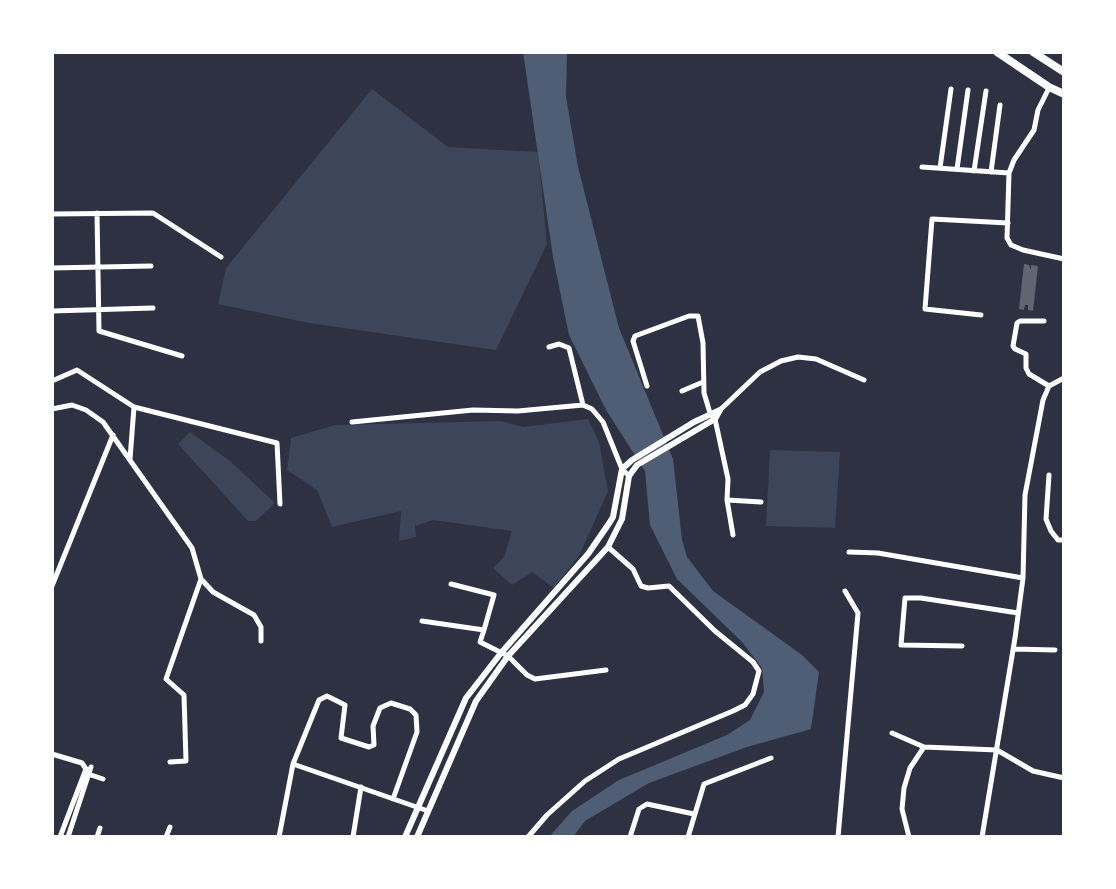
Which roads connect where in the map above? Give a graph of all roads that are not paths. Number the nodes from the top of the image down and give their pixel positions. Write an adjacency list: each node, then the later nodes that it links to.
1 (997, 52): 4 (main road)
2 (1033, 52): 3 (main road)
3 (1064, 72)
4 (1049, 87): 8 (main road); 15 (street)
5 (951, 89): 11 (street)
6 (968, 90): 12 (street)
7 (986, 91): 13 (street)
8 (1064, 94)
9 (1000, 105): 14 (street)
10 (922, 167): 11 (street)
11 (940, 168): 12 (street)
12 (957, 169): 13 (street)
13 (974, 171): 14 (street)
14 (991, 172): 15 (street)
15 (1009, 173): 18 (street)
16 (97, 213): 17 (street); 19 (street); 22 (street)
17 (52, 214)
18 (1008, 223): 20 (street); 27 (street)
19 (221, 257)
20 (1064, 259)
21 (151, 266): 22 (street)
22 (98, 267): 23 (street); 25 (street)
23 (52, 268)
24 (153, 308): 25 (street)
25 (98, 310): 26 (street); 30 (street)
26 (52, 311)
27 (981, 315)
28 (1044, 321): 36 (street)
29 (549, 347): 38 (street)
30 (182, 356)
31 (1064, 378): 36 (street)
32 (864, 380): 41 (street)
33 (52, 381): 39 (street)
34 (704, 382): 35 (street); 37 (street); 42 (street)
35 (647, 386)
36 (1049, 386): 57 (street)
37 (682, 391)
38 (583, 405): 43 (street); 47 (street)
39 (134, 407): 45 (street); 52 (street)
40 (52, 409): 44 (street)
41 (720, 410): 42 (street)
42 (712, 416): 46 (street); 46 (street); 50 (street)
43 (352, 422)
44 (113, 435): 45 (street); 60 (street)
45 (130, 460): 58 (street)
46 (634, 462): 47 (street); 49 (street)
47 (622, 469): 49 (street); 63 (street)
48 (1049, 475): 54 (street)
49 (629, 476): 55 (street)
50 (727, 500): 51 (street); 53 (street)
51 (761, 502)
52 (280, 504)
53 (733, 535)
54 (1064, 540)
55 (608, 547): 65 (street); 102 (street)
56 (849, 552): 57 (street)
57 (1023, 578): 62 (street)
58 (201, 579): 67 (street); 78 (street)
59 (451, 584): 66 (street)
60 (52, 586)
61 (845, 591): 105 (street)
62 (1018, 613): 68 (street); 69 (street)
63 (531, 617): 65 (street); 71 (street)
64 (422, 621): 66 (street)
65 (538, 623): 71 (street)
66 (484, 630): 71 (street)
67 (261, 641)
68 (962, 646)
69 (1013, 649): 70 (street); 75 (street)
70 (1055, 650)
71 (504, 655): 72 (street); 82 (street); 85 (street)
72 (606, 670)
73 (892, 733): 74 (street)
74 (924, 747): 75 (street); 106 (street)
75 (997, 750): 83 (street); 107 (street)
76 (52, 754): 94 (street)
77 (771, 758): 90 (street)
78 (170, 762)
79 (293, 764): 86 (street); 87 (street); 98 (street)
80 (91, 767): 81 (street)
81 (88, 774): 84 (street); 95 (street)
82 (431, 776): 85 (street); 88 (street)
83 (1064, 778)
84 (103, 779)
85 (442, 781): 89 (street)
86 (361, 787): 87 (street); 99 (street)
87 (393, 799): 88 (street)
88 (417, 807): 89 (street); 100 (street)
89 (428, 811): 101 (street)
90 (694, 814): 103 (street); 104 (street)
91 (170, 827): 97 (street)
92 (100, 828): 96 (street)
93 (52, 834): 94 (street)
94 (61, 837)
95 (68, 837)
96 (97, 837)
97 (166, 837)
98 (279, 837)
99 (353, 837)
100 (405, 837)
101 (417, 837)
102 (528, 837)
103 (630, 837)
104 (688, 837)
105 (838, 837)
106 (909, 837)
107 (982, 837)

